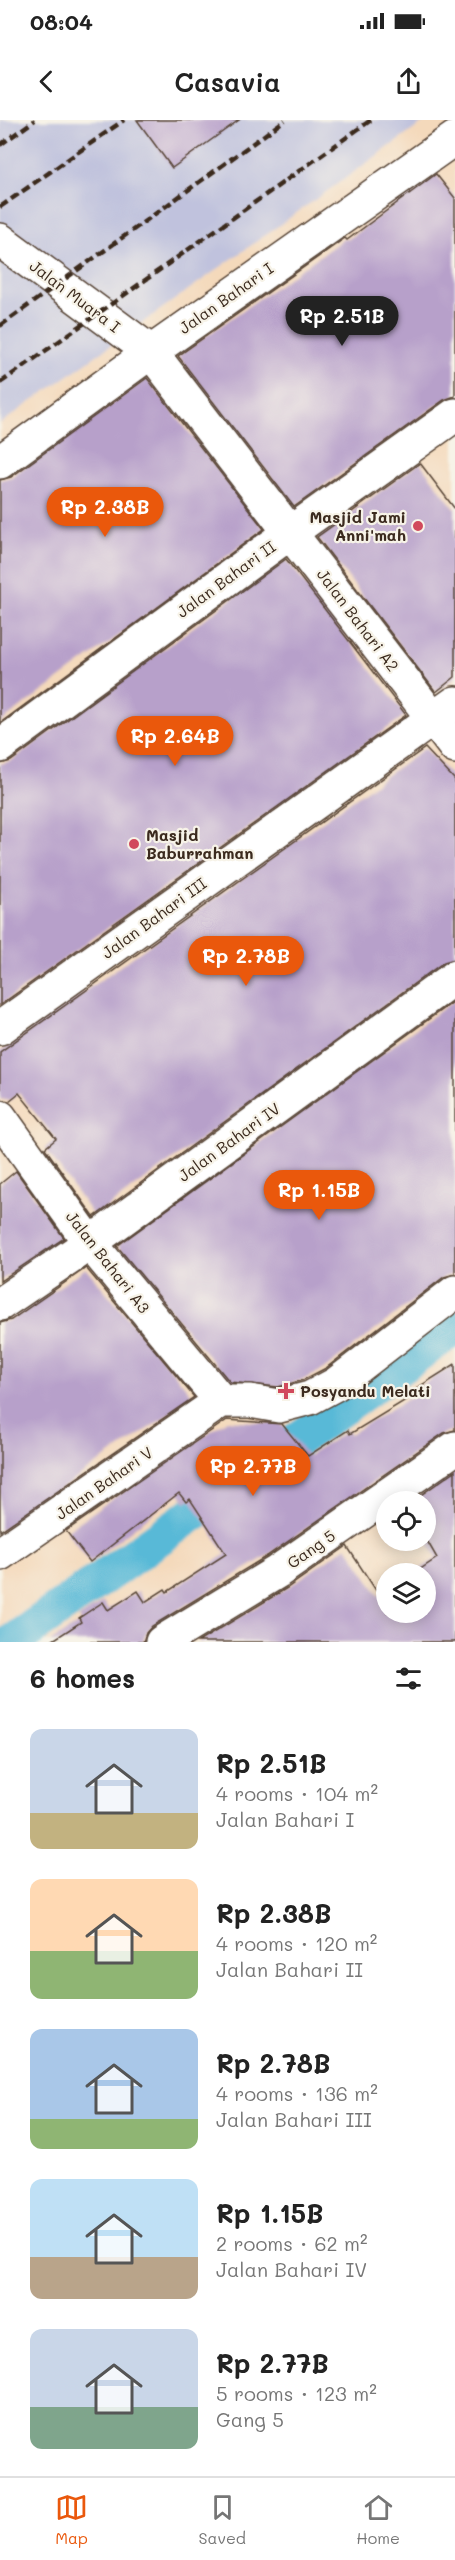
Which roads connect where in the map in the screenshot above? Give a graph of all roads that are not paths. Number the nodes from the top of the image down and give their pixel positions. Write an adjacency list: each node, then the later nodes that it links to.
1 (455, 138): 3 (street, Jalan Bahari I)
2 (0, 240): 3 (street, Jalan Muara I)
3 (151, 352): 5 (street, Jalan Bahari I); 6 (street, Jalan Bahari A2)
4 (455, 416): 6 (street, Jalan Bahari II)
5 (0, 462)
6 (291, 532): 7 (street, Jalan Bahari A2); 8 (street, Jalan Bahari II)
7 (444, 710): 9 (street, Jalan Bahari A2); 11 (street, Jalan Bahari III)
8 (0, 746)
9 (455, 747)
10 (455, 977): 13 (street, Jalan Bahari IV)
11 (0, 1028)
12 (0, 1118): 13 (street, Jalan Bahari A3)
13 (90, 1243): 15 (street, Jalan Bahari IV); 16 (street, Jalan Bahari A3)
14 (455, 1292): 16 (street)
15 (0, 1304)
16 (221, 1401): 18 (street, Jalan Bahari V)
17 (455, 1448): 19 (street, Gang 5)
18 (0, 1554)
19 (162, 1642)

